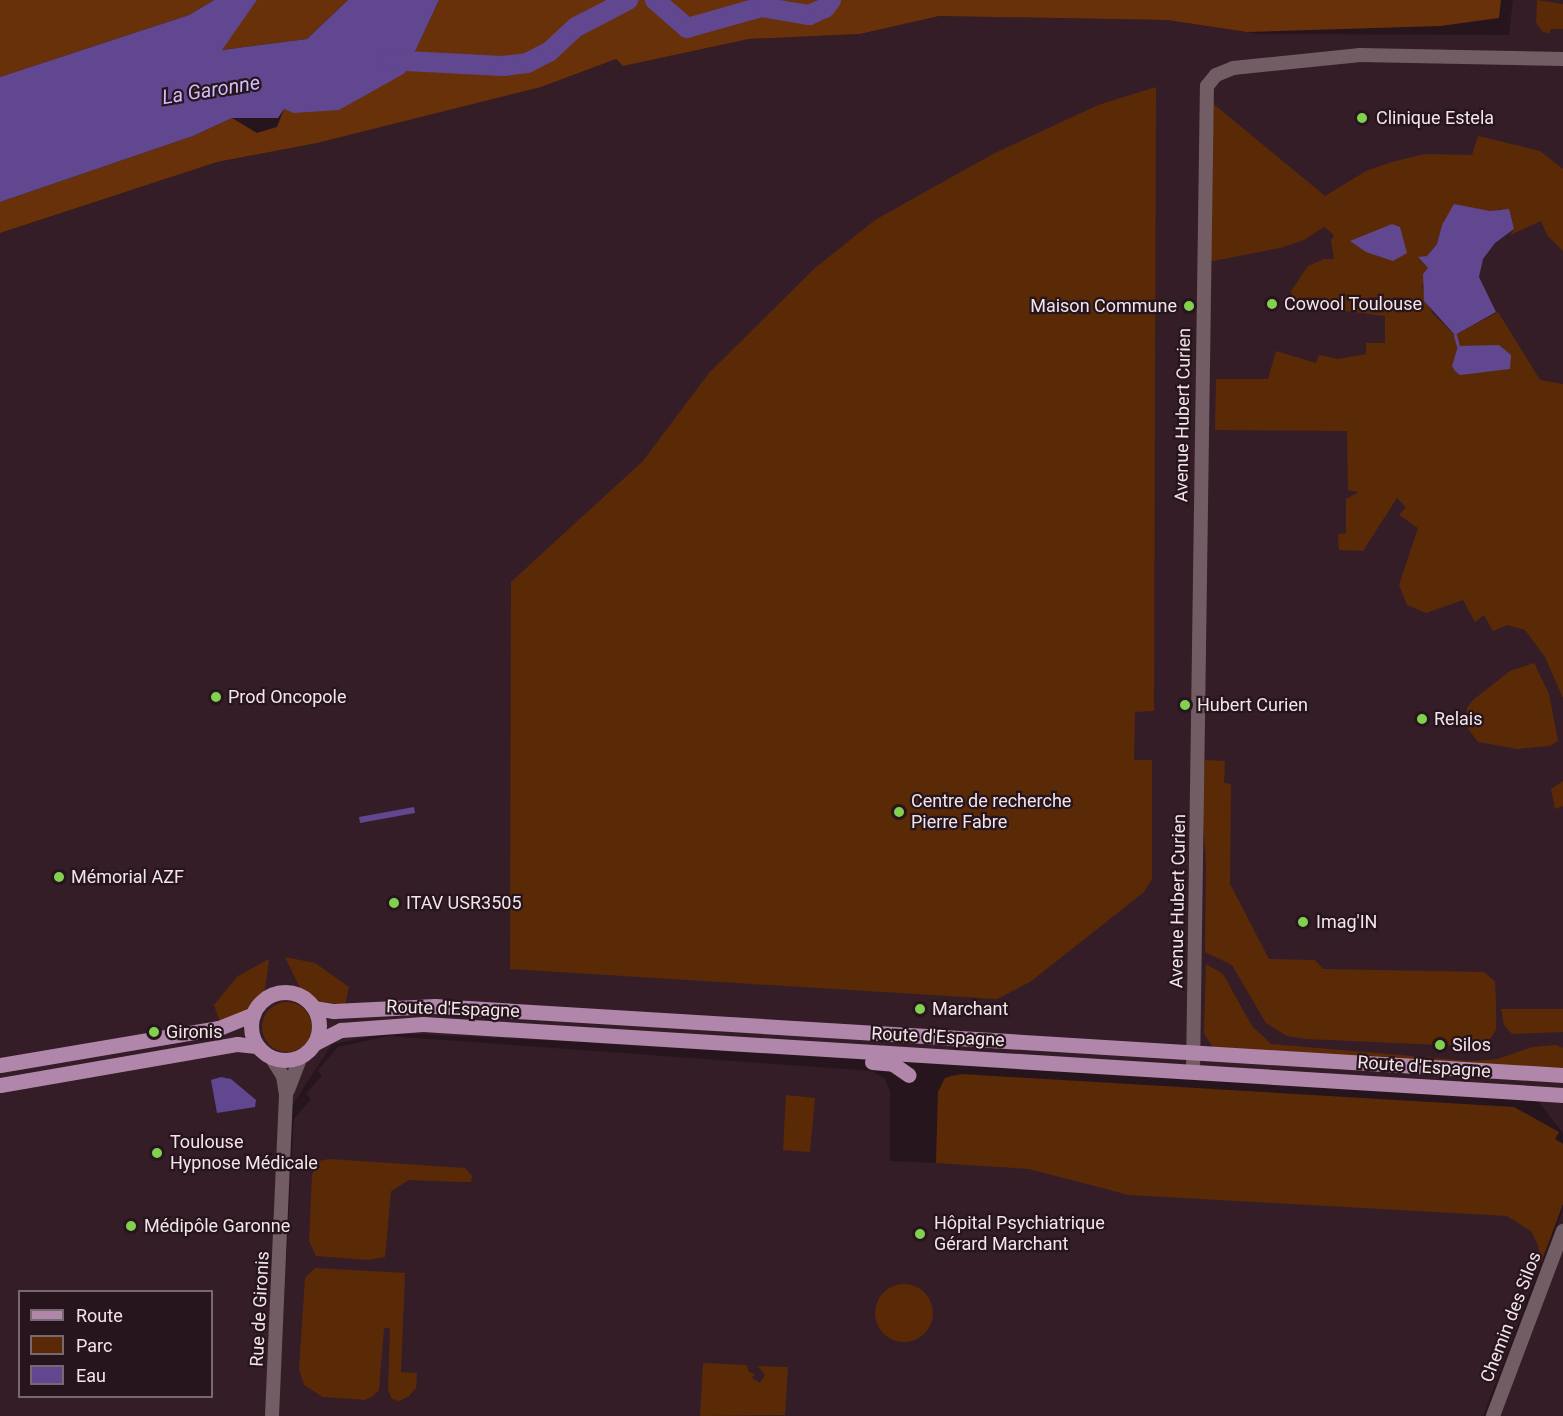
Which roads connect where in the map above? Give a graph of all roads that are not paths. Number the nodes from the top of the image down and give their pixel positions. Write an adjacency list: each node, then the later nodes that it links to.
1 (1563, 59): 7 (street, Avenue Hubert Curien)
2 (314, 1008): 3 (main road); 4 (main road); 7 (main road, Route d'Espagne)
3 (253, 1014): 5 (main road); 10 (main road)
4 (315, 1043): 6 (main road, Route d'Espagne); 8 (main road)
5 (258, 1046): 9 (main road); 14 (main road)
6 (798, 1049): 11 (main road, Route d'Espagne); 12 (main road)
7 (1194, 1053): 11 (street, Avenue Hubert Curien); 13 (main road, Route d'Espagne)
8 (301, 1056): 9 (main road); 15 (street, Rue de Gironis)
9 (271, 1058): 15 (street, Rue de Gironis)
10 (0, 1065)
11 (1193, 1071): 16 (main road, Route d'Espagne)
12 (909, 1075)
13 (1563, 1075)
14 (0, 1085)
15 (286, 1095): 18 (street, Rue de Gironis)
16 (1563, 1095)
17 (1563, 1231): 19 (street, Chemin des Silos)
18 (272, 1416)
19 (1493, 1416)

